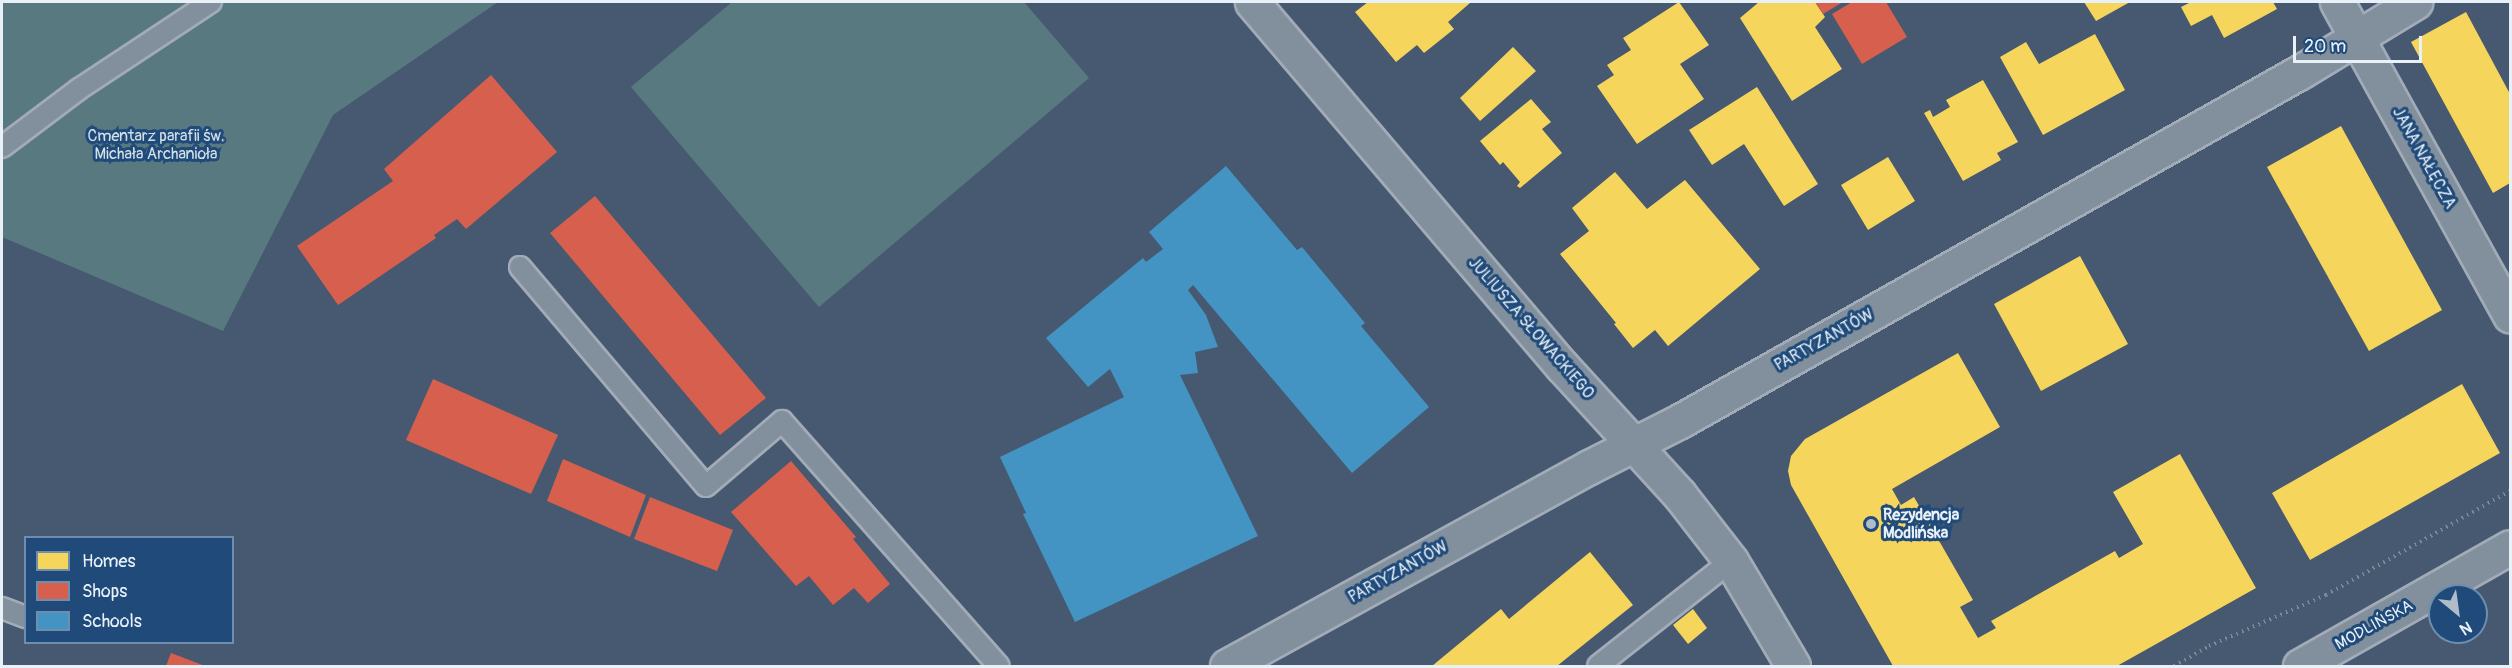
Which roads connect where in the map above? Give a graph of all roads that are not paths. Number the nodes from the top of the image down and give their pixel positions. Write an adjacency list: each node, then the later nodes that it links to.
1 (210, 2): 6 (lane)
2 (1252, 2): 9 (street, JULIUSZA SŁOWACKIEGO)
3 (2337, 2): 5 (street, JANA NAŁĘCZA)
4 (2415, 2): 5 (street, PARTYZANTÓW)
5 (2357, 37): 8 (street, JANA NAŁĘCZA); 9 (street, PARTYZANTÓW)
6 (2, 147)
7 (520, 267): 15 (lane)
8 (2511, 315)
9 (1634, 444): 11 (street, JULIUSZA SŁOWACKIEGO); 14 (street, PARTYZANTÓW)
10 (2511, 547): 18 (street, MODLIŃSKA)
11 (1731, 561): 16 (lane); 17 (street, JULIUSZA SŁOWACKIEGO)
12 (2, 608): 13 (lane)
13 (24, 616)
14 (1245, 662)
15 (999, 666)
16 (1598, 666)
17 (1793, 666)
18 (2300, 666)

